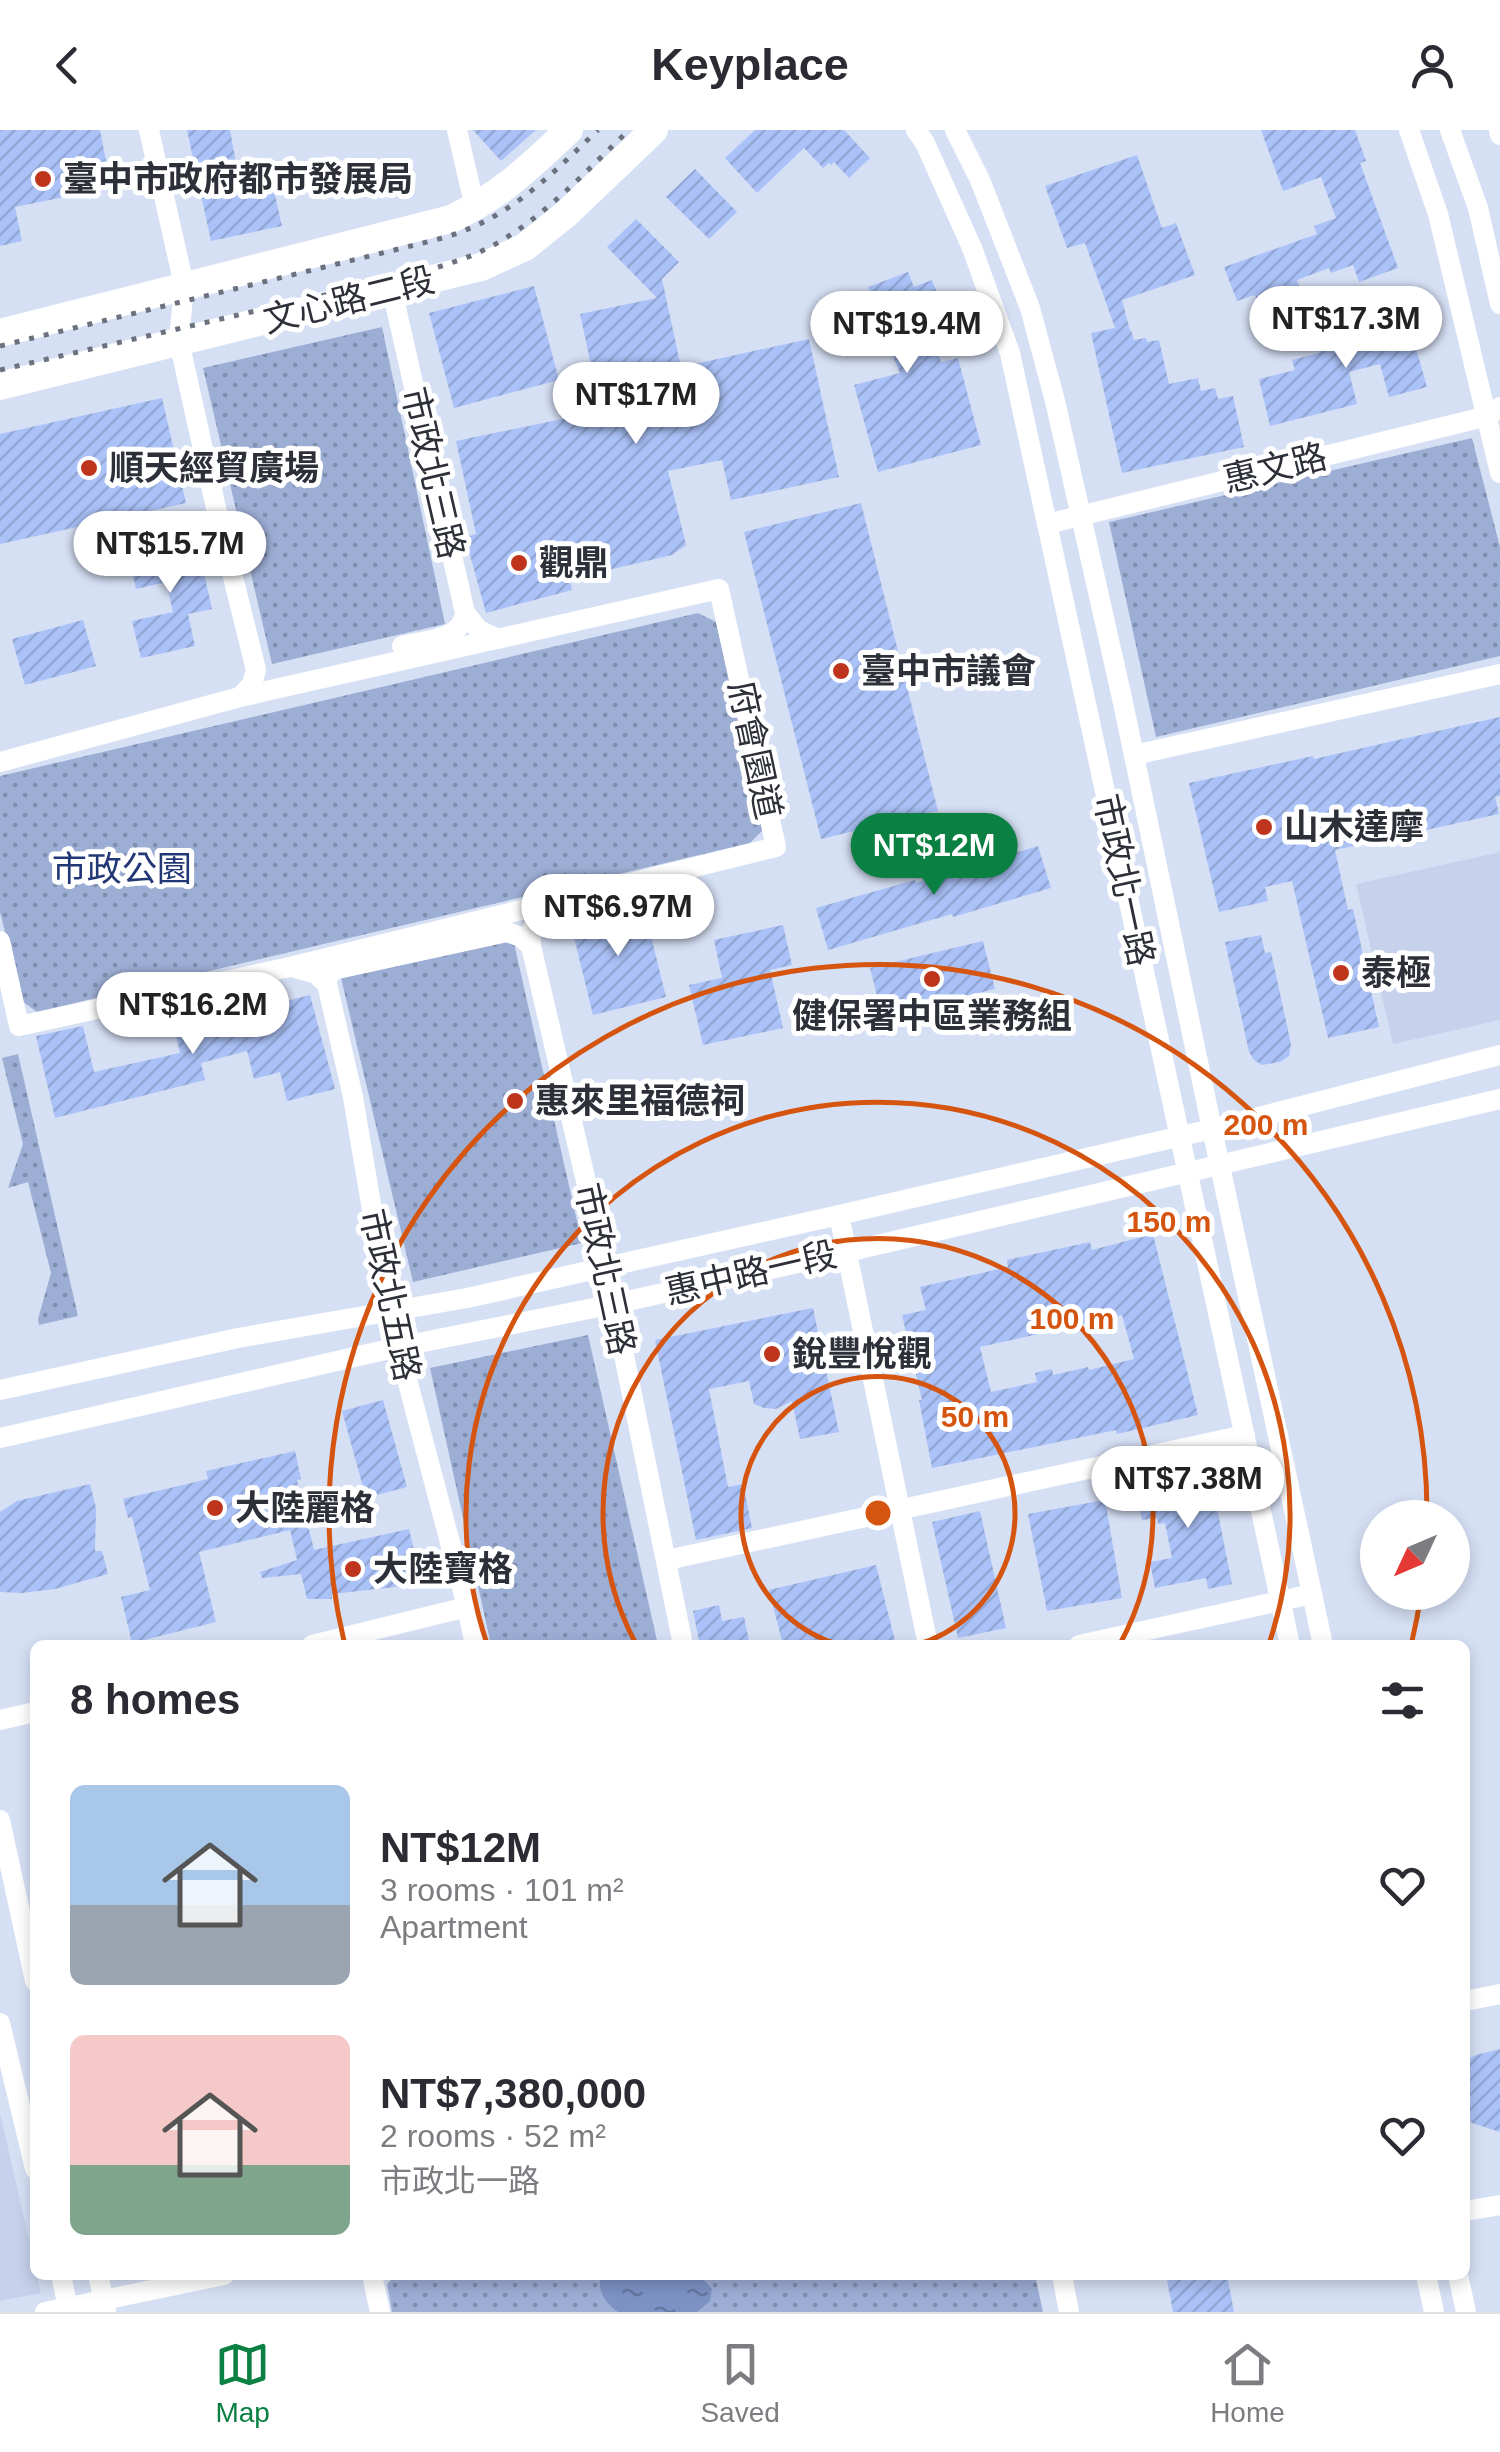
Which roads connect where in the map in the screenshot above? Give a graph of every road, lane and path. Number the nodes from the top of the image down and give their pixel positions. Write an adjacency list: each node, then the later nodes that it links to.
1 (149, 130): 10 (street)
2 (457, 130): 9 (street)
3 (569, 130): 9 (main road, 文心路二段)
4 (654, 130): 11 (main road, 文心路二段)
5 (916, 130): 19 (street, 市政北一路)
6 (955, 130): 18 (street, 市政北一路)
7 (1408, 130): 16 (street)
8 (1450, 130): 12 (street)
9 (475, 208): 10 (main road, 文心路二段)
10 (184, 285): 13 (main road, 文心路二段); 14 (street)
11 (392, 290): 14 (main road, 文心路二段); 20 (street, 市政北三路)
12 (1500, 304)
13 (0, 333)
14 (179, 341): 15 (main road, 文心路二段); 23 (street)
15 (0, 386)
16 (1494, 411): 17 (street); 18 (street, 惠文路)
17 (1500, 473)
18 (1080, 515): 19 (street, 惠文路); 26 (street, 市政北一路)
19 (1047, 524): 37 (street, 市政北一路)
20 (465, 612): 21 (street); 22 (street)
21 (498, 639): 22 (street, 府會園道); 28 (street, 府會園道)
22 (368, 661): 23 (street); 25 (street, 府會園道)
23 (256, 670): 25 (street)
24 (1500, 674): 26 (street)
25 (240, 697): 27 (street, 府會園道)
26 (1134, 755): 36 (street, 市政北一路)
27 (0, 762)
28 (554, 902): 29 (street, 府會園道); 31 (street)
29 (432, 940): 31 (street); 32 (street, 府會園道); 33 (street)
30 (0, 941): 32 (street, 府會園道)
31 (531, 946): 42 (street, 市政北三路)
32 (290, 967): 33 (street)
33 (327, 984): 44 (street, 市政北五路)
34 (1500, 1055): 36 (street, 惠中路一段)
35 (1500, 1098): 38 (street, 惠中路一段)
36 (1212, 1129): 37 (street, 惠中路一段); 38 (street, 市政北一路)
37 (1180, 1136): 39 (street, 市政北一路); 40 (street, 惠中路一段)
38 (1219, 1165): 39 (street, 惠中路一段); 51 (street, 市政北一路)
39 (1188, 1172): 41 (street, 惠中路一段); 47 (street, 市政北一路)
40 (838, 1215): 41 (street); 42 (street, 惠中路一段)
41 (847, 1252): 43 (street, 惠中路一段); 49 (street)
42 (606, 1267): 43 (street, 市政北三路); 44 (street, 惠中路一段)
43 (614, 1304): 45 (street, 惠中路一段); 50 (street, 市政北三路)
44 (389, 1311): 45 (street, 市政北五路); 46 (street, 惠中路一段)
45 (398, 1347): 48 (street, 惠中路一段); 53 (street, 市政北五路)
46 (0, 1390)
47 (1244, 1436): 49 (street); 52 (street, 市政北一路)
48 (0, 1438)
49 (900, 1510): 50 (street); 57 (street)
50 (668, 1560): 56 (street, 市政北三路)
51 (1312, 1594): 52 (street); 60 (street, 市政北一路)
52 (1280, 1600): 58 (street); 59 (street, 市政北一路)
53 (467, 1607): 54 (street); 55 (street, 市政北五路)
54 (332, 1640)
55 (474, 1640)
56 (682, 1640)
57 (927, 1640)
58 (1102, 1640)
59 (1289, 1640)
60 (1321, 1640)
61 (30, 1713): 62 (street)
62 (0, 1720)
63 (0, 1820): 64 (street)
64 (26, 1895): 65 (street)
65 (30, 1933)
66 (1500, 1994): 67 (street)
67 (1470, 2001)
68 (1, 2032): 69 (street)
69 (30, 2149)
70 (1500, 2205): 71 (street)
71 (1470, 2210)
72 (61, 2280): 80 (street)
73 (99, 2280): 79 (street)
74 (205, 2280): 79 (street)
75 (373, 2280): 82 (street)
76 (1063, 2280): 83 (street)
77 (1427, 2280): 84 (street)
78 (1459, 2280): 85 (street)
79 (105, 2306): 80 (street)
80 (69, 2310): 81 (street)
81 (45, 2312)
82 (380, 2312)
83 (1069, 2312)
84 (1434, 2312)
85 (1466, 2312)

